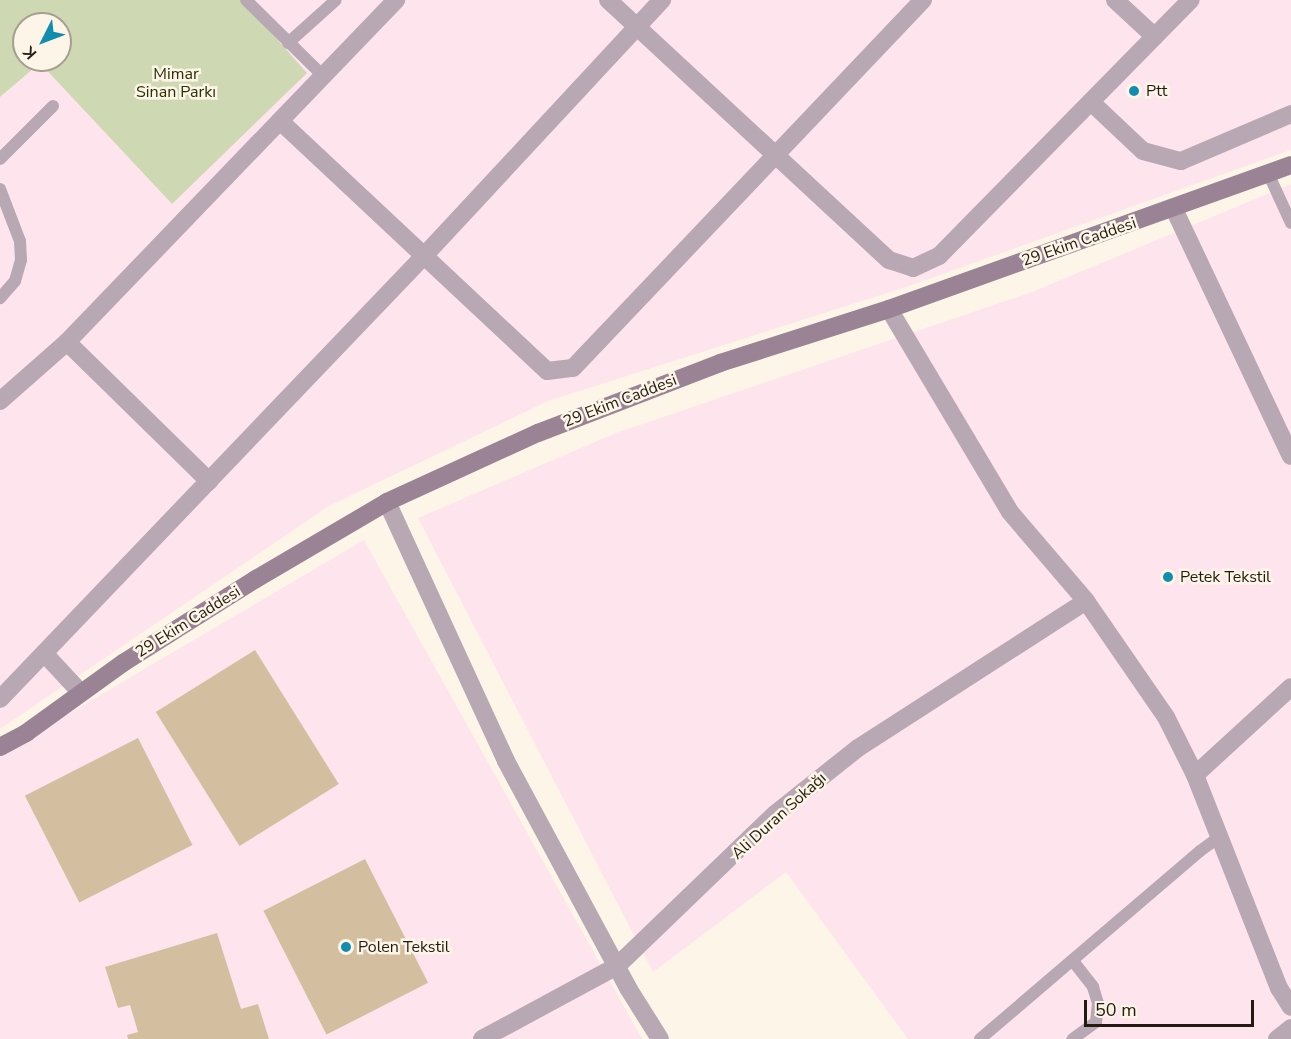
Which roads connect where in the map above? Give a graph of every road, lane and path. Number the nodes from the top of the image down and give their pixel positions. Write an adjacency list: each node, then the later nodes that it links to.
1 (246, 0): 11 (lane)
2 (336, 0): 11 (lane)
3 (396, 0): 12 (street)
4 (608, 0): 9 (street)
5 (662, 0): 9 (street)
6 (923, 0): 17 (street)
7 (1115, 0): 10 (street)
8 (1191, 0): 10 (street)
9 (637, 27): 17 (street); 24 (street)
10 (1155, 37): 13 (street)
11 (288, 43): 12 (lane)
12 (323, 76): 16 (street)
13 (1091, 102): 15 (street); 17 (street)
14 (53, 106): 18 (lane)
15 (1291, 114)
16 (280, 120): 24 (street); 27 (street)
17 (774, 154): 24 (street)
18 (0, 159)
19 (1291, 165): 20 (street, 29 Ekim Caddesi)
20 (1268, 173): 22 (street, 29 Ekim Caddesi); 23 (lane)
21 (0, 189): 25 (lane)
22 (1174, 209): 26 (street, 29 Ekim Caddesi); 29 (street)
23 (1291, 223)
24 (424, 256): 30 (street)
25 (0, 298)
26 (889, 309): 31 (street, 29 Ekim Caddesi); 32 (street)
27 (67, 342): 28 (street); 30 (street)
28 (0, 401)
29 (1291, 456)
30 (209, 481): 33 (street)
31 (387, 502): 35 (street, 29 Ekim Caddesi); 41 (street)
32 (1086, 601): 38 (street); 41 (street, Ali Duran Sokağı)
33 (44, 653): 35 (street); 36 (street)
34 (1291, 687): 38 (street)
35 (81, 693): 37 (street, 29 Ekim Caddesi)
36 (0, 699)
37 (0, 747)
38 (1195, 775): 39 (street)
39 (1219, 837): 40 (lane); 42 (street)
40 (1073, 961): 46 (lane); 47 (lane)
41 (617, 966): 44 (street, Ali Duran Sokağı); 45 (street)
42 (1291, 1007)
43 (1291, 1028): 48 (street)
44 (482, 1039)
45 (660, 1039)
46 (980, 1039)
47 (1073, 1039)
48 (1277, 1039)

